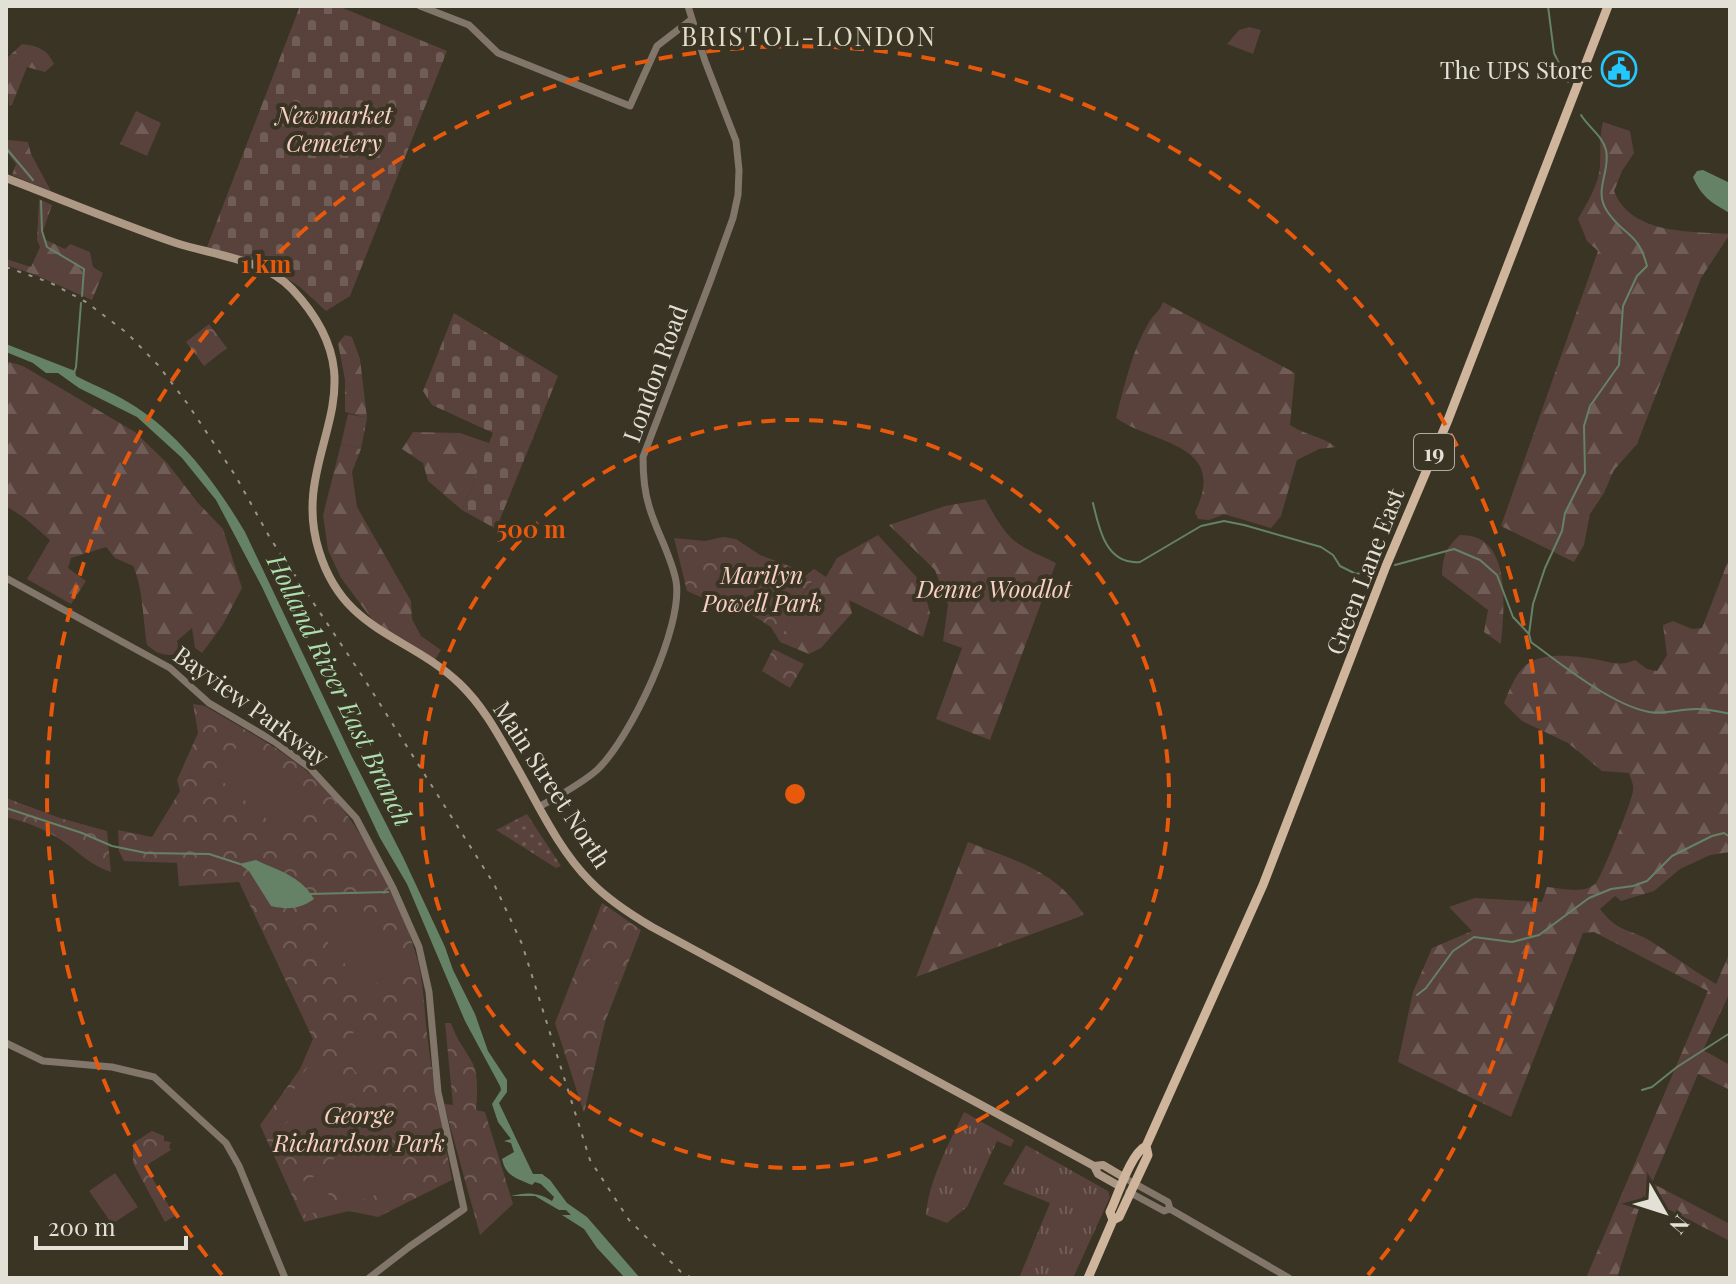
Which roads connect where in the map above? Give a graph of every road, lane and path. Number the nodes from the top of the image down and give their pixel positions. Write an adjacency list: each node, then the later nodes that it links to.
1 (420, 6): 4 (street)
2 (688, 6): 4 (street, London Road)
3 (1608, 6): 9 (main road, Green Lane East / 19)
4 (692, 19): 7 (street, London Road)
5 (6, 178): 7 (main road, Main Street North)
6 (6, 578): 11 (street, Bayview Parkway)
7 (539, 807): 9 (main road, Main Street North)
8 (6, 1043): 10 (street)
9 (1128, 1185): 12 (main road, Green Lane East / 19); 13 (street)
10 (285, 1278)
11 (369, 1278)
12 (1088, 1278)
13 (1289, 1278)

